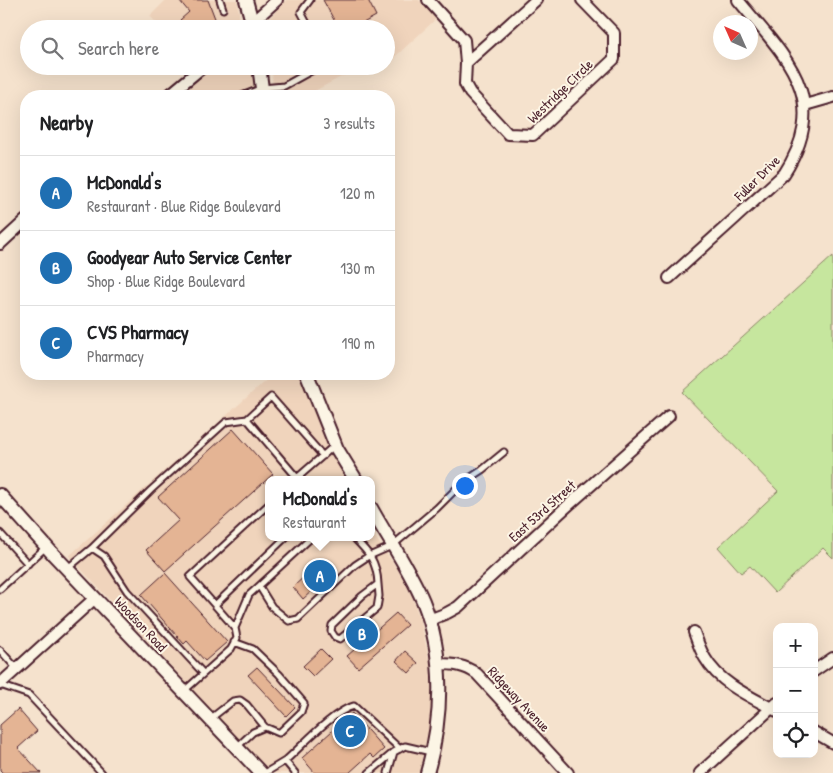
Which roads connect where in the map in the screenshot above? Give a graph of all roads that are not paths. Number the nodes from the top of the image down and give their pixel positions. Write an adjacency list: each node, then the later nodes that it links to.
1 (220, 0): 9 (lane)
2 (246, 0): 10 (street)
3 (277, 0): 11 (street)
4 (310, 0): 12 (lane)
5 (428, 0): 13 (street, Westridge Circle)
6 (536, 0): 13 (street)
7 (582, 0): 13 (street, Westridge Circle)
8 (738, 0): 21 (street, Fuller Drive)
9 (223, 9)
10 (250, 20)
11 (257, 20)
12 (305, 20)
13 (466, 63)
14 (193, 75): 17 (street)
15 (260, 75): 18 (street)
16 (304, 75): 19 (lane)
17 (175, 90)
18 (262, 90)
19 (269, 90)
20 (833, 97): 21 (street)
21 (805, 105): 24 (street, Fuller Drive)
22 (20, 226): 23 (street)
23 (0, 244)
24 (669, 278)
25 (309, 380): 28 (street)
26 (669, 416): 52 (street, East 53rd Street)
27 (247, 419): 30 (lane); 31 (lane); 43 (lane)
28 (336, 445): 30 (lane); 33 (street)
29 (504, 452): 41 (lane)
30 (323, 456): 32 (lane)
31 (294, 476)
32 (300, 476)
33 (354, 476)
34 (0, 495): 42 (street, Woodson Road)
35 (265, 508): 51 (lane)
36 (375, 515): 41 (street)
37 (0, 533): 45 (lane)
38 (282, 541): 51 (lane)
39 (308, 541): 48 (lane)
40 (358, 541): 44 (lane)
41 (392, 546): 44 (lane); 52 (street)
42 (46, 547): 45 (lane); 46 (street, Woodson Road)
43 (92, 548): 46 (lane); 61 (lane)
44 (371, 555): 47 (lane); 48 (lane)
45 (28, 564): 49 (lane)
46 (67, 569): 50 (street, Woodson Road)
47 (378, 584): 47 (lane)
48 (259, 586): 53 (lane)
49 (0, 589)
50 (95, 598): 60 (street); 63 (street, Woodson Road)
51 (215, 606): 53 (lane)
52 (429, 620): 58 (street)
53 (236, 628): 55 (lane)
54 (694, 632): 64 (street)
55 (234, 642): 61 (lane); 67 (lane)
56 (0, 650): 60 (lane)
57 (833, 658): 59 (street)
58 (439, 664): 73 (street); 82 (street, Ridgeway Avenue)
59 (818, 668)
60 (17, 669): 62 (street)
61 (203, 674): 63 (lane)
62 (0, 685): 75 (lane)
63 (184, 692): 66 (street, Woodson Road)
64 (773, 706)
65 (773, 709): 83 (street)
66 (210, 720): 67 (lane); 70 (street, Woodson Road)
67 (265, 727): 70 (lane)
68 (818, 734): 69 (street)
69 (833, 743)
70 (236, 747): 76 (street, Woodson Road)
71 (400, 749): 72 (lane); 73 (lane); 74 (lane)
72 (394, 752): 79 (lane); 80 (lane)
73 (433, 753): 81 (street)
74 (285, 761): 77 (lane); 78 (lane)
75 (102, 773)
76 (261, 773)
77 (265, 773)
78 (295, 773)
79 (369, 773)
80 (388, 773)
81 (427, 773)
82 (568, 773)
83 (700, 773)

